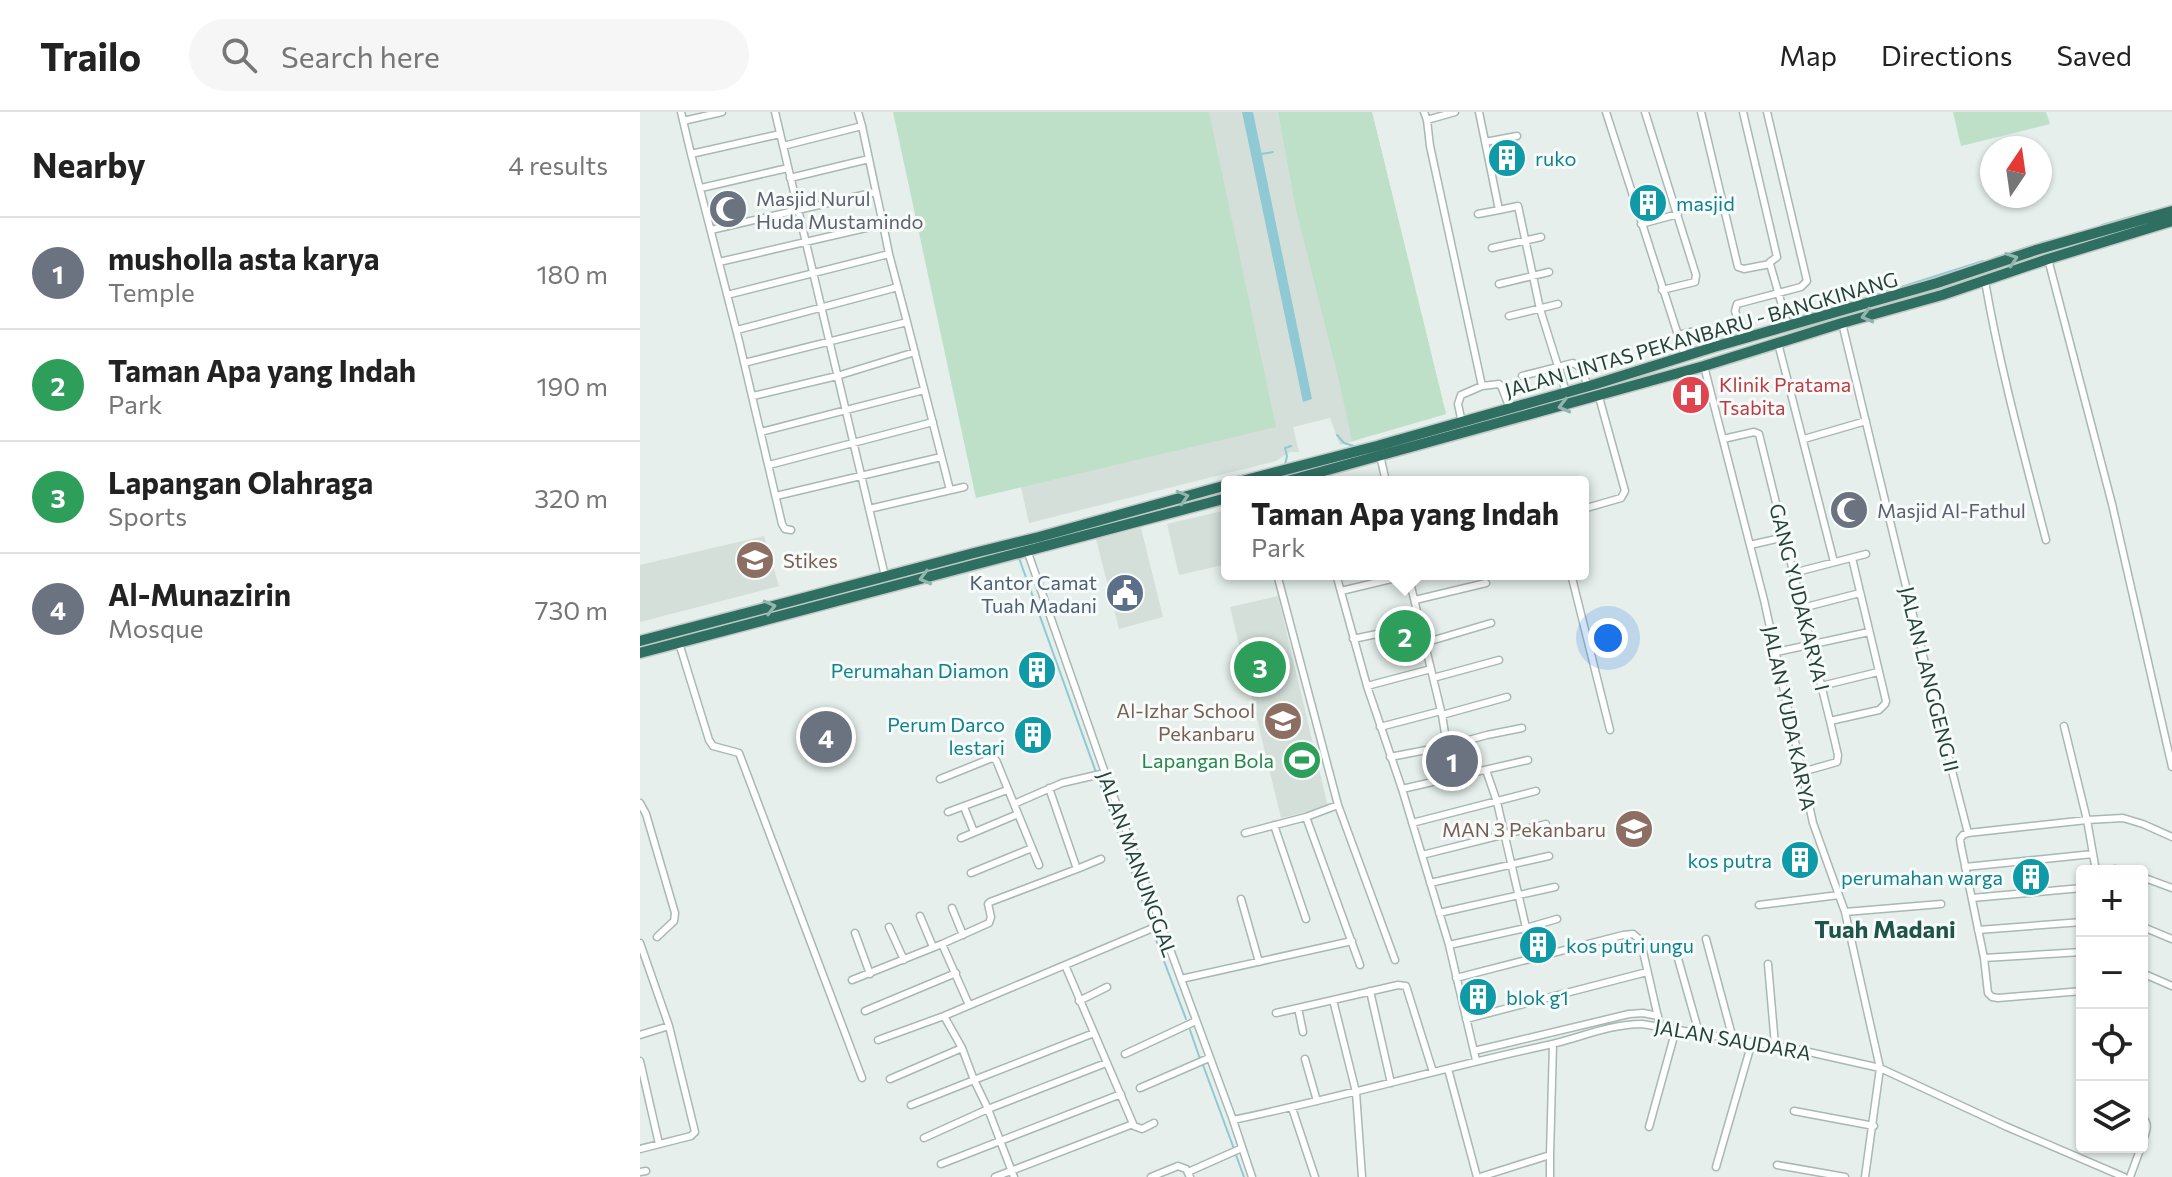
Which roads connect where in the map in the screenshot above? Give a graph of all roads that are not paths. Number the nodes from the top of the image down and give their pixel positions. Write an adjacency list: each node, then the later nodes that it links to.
1 (681, 112): 14 (street)
2 (722, 112): 14 (street)
3 (776, 112): 16 (street)
4 (858, 112): 15 (street)
5 (1424, 112): 13 (street)
6 (1455, 112): 13 (street)
7 (1479, 112): 18 (street)
8 (1606, 112): 35 (street)
9 (1645, 112): 32 (street)
10 (1701, 112): 44 (street)
11 (1743, 112): 44 (street)
12 (1767, 112): 53 (street)
13 (1427, 120): 76 (street)
14 (683, 121): 20 (street)
15 (862, 126): 19 (street); 21 (street)
16 (780, 134): 19 (street); 20 (street)
17 (1517, 136): 18 (street)
18 (1485, 142): 29 (street)
19 (783, 146): 22 (street)
20 (691, 154): 24 (street)
21 (869, 159): 23 (street); 25 (street)
22 (788, 168): 23 (street); 24 (street)
23 (790, 178): 28 (street)
24 (701, 188): 36 (street)
25 (876, 192): 28 (street); 34 (street)
26 (1529, 203): 27 (street)
27 (1518, 206): 29 (street); 38 (street)
28 (798, 209): 36 (street); 39 (street)
29 (1499, 210): 31 (street)
30 (2172, 211): 49 (highway, JALAN LINTAS PEKANBARU - BANGKINANG, one-way to 30)
31 (1478, 214)
32 (1678, 214): 35 (street); 52 (street)
33 (2172, 221): 42 (highway, JALAN LINTAS PEKANBARU - BANGKINANG)
34 (883, 224): 39 (street); 41 (street)
35 (1641, 224): 52 (street)
36 (711, 230): 43 (street)
37 (1541, 237): 38 (street)
38 (1525, 241): 40 (street); 47 (street)
39 (805, 242): 43 (street); 46 (street)
40 (1492, 248)
41 (889, 254): 46 (street); 51 (street)
42 (2048, 259): 48 (highway, JALAN LINTAS PEKANBARU - BANGKINANG); 154 (street)
43 (719, 262): 54 (street)
44 (1770, 264): 53 (street)
45 (1549, 272): 47 (street)
46 (813, 273): 54 (street); 57 (street)
47 (1532, 276): 50 (street); 58 (street)
48 (1985, 281): 55 (highway, JALAN LINTAS PEKANBARU - BANGKINANG); 109 (street)
49 (1937, 283): 55 (highway); 62 (highway, JALAN LINTAS PEKANBARU - BANGKINANG)
50 (1499, 284)
51 (898, 287): 57 (street); 60 (street)
52 (1662, 290): 64 (street)
53 (1777, 293): 62 (street); 65 (street)
54 (727, 295): 63 (street)
55 (1942, 295): 61 (highway, JALAN LINTAS PEKANBARU - BANGKINANG, one-way to 61)
56 (1558, 304): 58 (street)
57 (821, 308): 63 (street); 66 (street)
58 (1540, 309): 59 (street); 72 (street)
59 (1509, 316)
60 (907, 322): 66 (street); 69 (street)
61 (1842, 323): 67 (highway, JALAN LINTAS PEKANBARU - BANGKINANG); 84 (street, JALAN LANGGENG II)
62 (1788, 326): 65 (highway, JALAN LINTAS PEKANBARU - BANGKINANG)
63 (737, 330): 71 (street)
64 (1678, 335): 68 (street); 70 (street)
65 (1745, 339): 68 (highway, JALAN LINTAS PEKANBARU - BANGKINANG)
66 (829, 342): 71 (street); 74 (street)
67 (1778, 343): 73 (highway, JALAN LINTAS PEKANBARU - BANGKINANG); 89 (street)
68 (1714, 347): 70 (highway, JALAN LINTAS PEKANBARU - BANGKINANG)
69 (915, 352): 74 (street); 78 (street)
70 (1685, 356): 77 (highway, JALAN LINTAS PEKANBARU - BANGKINANG)
71 (744, 363): 80 (street)
72 (1557, 366): 75 (street); 77 (street); 79 (street)
73 (1704, 366): 81 (highway, JALAN LINTAS PEKANBARU - BANGKINANG); 88 (street, JALAN YUDA KARYA)
74 (837, 376): 80 (street); 83 (street)
75 (1522, 376)
76 (1482, 386): 82 (street); 86 (street)
77 (1588, 386): 79 (highway, JALAN LINTAS PEKANBARU - BANGKINANG)
78 (924, 390): 83 (street); 85 (street)
79 (1566, 392): 82 (highway, JALAN LINTAS PEKANBARU - BANGKINANG)
80 (753, 396): 87 (street)
81 (1599, 397): 91 (highway, JALAN LINTAS PEKANBARU - BANGKINANG, one-way to 91); 103 (street)
82 (1510, 409): 86 (highway, JALAN LINTAS PEKANBARU - BANGKINANG)
83 (845, 410): 87 (street); 90 (street)
84 (1866, 421): 89 (street); 179 (street, JALAN LANGGENG II)
85 (933, 422): 90 (street); 92 (street)
86 (1462, 423): 95 (highway, JALAN LINTAS PEKANBARU - BANGKINANG)
87 (761, 432): 93 (street)
88 (1723, 439): 108 (street, GANG YUDAKARYA I); 110 (street, JALAN YUDA KARYA)
89 (1804, 439): 114 (street)
90 (853, 443): 93 (street); 94 (street)
91 (1380, 455): 96 (highway, JALAN LINTAS PEKANBARU - BANGKINANG); 97 (street)
92 (941, 457): 94 (street); 100 (street)
93 (769, 465): 101 (street)
94 (861, 475): 101 (street); 104 (street)
95 (1261, 476)
96 (1317, 476)
97 (1385, 476)
98 (964, 487): 100 (street)
99 (1221, 487): 105 (highway, one-way to 99)
100 (950, 490): 104 (street)
101 (776, 496): 107 (street)
102 (1221, 499): 105 (highway)
103 (1589, 507)
104 (869, 509): 116 (street)
105 (1141, 515): 106 (highway)
106 (1122, 520): 111 (highway); 116 (highway)
107 (791, 530)
108 (1785, 537): 110 (street); 115 (street, GANG YUDAKARYA I)
109 (2046, 540)
110 (1750, 545): 135 (street, JALAN YUDA KARYA)
111 (1027, 550): 132 (highway, one-way to 132); 157 (street, JALAN MANUNGGAL)
112 (1866, 554): 113 (street)
113 (1852, 558): 114 (street); 124 (street)
114 (1834, 562): 115 (street)
115 (1793, 573): 126 (street, GANG YUDAKARYA I)
116 (885, 576): 131 (highway, one-way to 116)
117 (1279, 580): 167 (street)
118 (1338, 580): 123 (street)
119 (1384, 580): 123 (street)
120 (1410, 580): 125 (street)
121 (1572, 580): 149 (street)
122 (1486, 583): 125 (street)
123 (1341, 591): 130 (street)
124 (1860, 593): 126 (street); 129 (street)
125 (1415, 600): 128 (street)
126 (1802, 608): 134 (street, GANG YUDAKARYA I)
127 (1491, 623): 133 (street)
128 (1420, 625): 130 (street); 133 (street)
129 (1869, 632): 134 (street); 139 (street)
130 (1353, 639): 141 (street)
131 (640, 641)
132 (679, 643): 136 (highway); 282 (street)
133 (1424, 643): 138 (street)
134 (1812, 645): 135 (street); 142 (street, GANG YUDAKARYA I)
135 (1776, 652): 156 (street, JALAN YUDA KARYA)
136 (640, 653)
137 (1499, 660): 140 (street)
138 (1431, 669): 140 (street); 141 (street)
139 (1878, 672): 142 (street); 145 (street)
140 (1433, 678): 144 (street)
141 (1367, 686): 147 (street)
142 (1821, 686): 145 (street, GANG YUDAKARYA I)
143 (1507, 697): 144 (street)
144 (1441, 713): 147 (street); 151 (street)
145 (1830, 721): 156 (street, GANG YUDAKARYA I)
146 (2064, 726): 172 (street)
147 (1380, 727): 152 (street)
148 (1522, 728): 150 (street)
149 (1610, 730)
150 (1465, 741): 151 (street); 158 (street)
151 (1447, 746): 152 (street)
152 (1390, 757): 161 (street)
153 (1528, 760): 155 (street)
154 (2172, 767)
155 (1486, 770): 158 (street); 164 (street)
156 (1802, 772): 198 (street, JALAN YUDA KARYA)
157 (1105, 773): 160 (street); 211 (street, JALAN MANUNGGAL)
158 (1470, 774): 161 (street)
159 (940, 779): 162 (street)
160 (1049, 788): 166 (street); 191 (street)
161 (1402, 789): 173 (street)
162 (1007, 790): 166 (street); 168 (street)
163 (1536, 791): 164 (street)
164 (1497, 802): 173 (street); 178 (street)
165 (640, 803): 218 (street)
166 (1014, 804): 170 (street)
167 (1338, 805): 171 (street); 231 (street)
168 (964, 807): 169 (street); 176 (street)
169 (948, 812)
170 (1018, 814): 176 (street); 182 (street)
171 (1306, 817): 175 (street); 221 (street)
172 (2087, 820): 179 (street); 180 (street); 183 (street)
173 (1412, 823): 184 (street)
174 (1546, 824): 178 (street)
175 (1274, 825): 177 (street); 208 (street)
176 (974, 832): 181 (street)
177 (1245, 833)
178 (1505, 833): 184 (street); 187 (street)
179 (1968, 833): 190 (street, JALAN LANGGENG II)
180 (2172, 837)
181 (961, 838)
182 (1032, 848): 188 (street); 192 (street)
183 (2093, 854): 189 (street); 190 (street)
184 (1422, 855): 194 (street)
185 (1549, 856): 187 (street)
186 (1101, 859): 191 (street)
187 (1513, 864): 194 (street); 199 (street)
188 (1039, 865)
189 (2095, 865)
190 (1965, 867): 200 (street)
191 (1077, 869): 217 (street)
192 (971, 873)
193 (2148, 879): 196 (street)
194 (1430, 883): 206 (street)
195 (1555, 887): 199 (street)
196 (2172, 888)
197 (2076, 889): 200 (street)
198 (1839, 895): 203 (street); 205 (street, JALAN YUDA KARYA)
199 (1518, 896): 206 (street); 213 (street)
200 (1972, 898): 215 (street)
201 (1241, 899): 232 (street)
202 (1941, 904): 205 (street)
203 (1759, 905)
204 (952, 908): 217 (street)
205 (1845, 912): 279 (street, JALAN YUDA KARYA)
206 (1439, 913): 224 (street)
207 (920, 916): 225 (street)
208 (1306, 919)
209 (1557, 919): 213 (street)
210 (2076, 922): 215 (street)
211 (1160, 925): 234 (street); 241 (street, JALAN MANUNGGAL)
212 (889, 927): 230 (street)
213 (1526, 928): 224 (street); 228 (street)
214 (2148, 929): 220 (street)
215 (1978, 930): 229 (street)
216 (855, 933): 238 (street)
217 (963, 935): 223 (street)
218 (657, 937)
219 (1706, 939): 266 (street)
220 (2172, 939)
221 (1352, 941): 232 (street); 235 (street)
222 (640, 942): 257 (street)
223 (942, 944): 225 (street); 237 (street)
224 (1449, 945): 240 (street)
225 (933, 947): 230 (street)
226 (1675, 948): 263 (street)
227 (2076, 952): 229 (street)
228 (1533, 958): 236 (street); 240 (street)
229 (1984, 958): 246 (street)
230 (904, 960): 238 (street)
231 (1395, 960)
232 (1259, 962): 241 (street)
233 (1768, 964): 270 (street)
234 (1065, 965): 248 (street); 249 (street)
235 (1360, 965)
236 (1647, 972): 254 (street); 255 (street)
237 (956, 973): 249 (street); 251 (street)
238 (870, 974): 242 (street)
239 (2148, 976): 243 (street)
240 (1456, 978): 255 (street)
241 (1181, 979): 256 (street, JALAN MANUNGGAL)
242 (852, 980)
243 (2172, 986)
244 (1107, 987): 248 (street)
245 (1370, 991): 247 (street); 281 (street); 285 (street)
246 (2076, 991)
247 (1333, 1000): 250 (street); 287 (street)
248 (1079, 1001): 262 (street)
249 (969, 1005): 253 (street)
250 (1298, 1008): 252 (street); 261 (street)
251 (865, 1011)
252 (1276, 1013)
253 (944, 1016): 267 (street); 271 (street)
254 (1658, 1016): 258 (street); 259 (street)
255 (1466, 1019): 272 (street)
256 (1196, 1021): 273 (street); 274 (street, JALAN MANUNGGAL)
257 (669, 1026): 264 (street); 301 (street)
258 (1579, 1026): 265 (street); 272 (street)
259 (1660, 1026): 260 (street, JALAN SAUDARA); 265 (street, JALAN SAUDARA)
260 (1676, 1029): 263 (street, JALAN SAUDARA); 298 (street)
261 (1303, 1032)
262 (1094, 1033): 278 (street); 284 (street)
263 (1699, 1033): 266 (street, JALAN SAUDARA)
264 (640, 1035)
265 (1583, 1037): 269 (street, JALAN SAUDARA)
266 (1733, 1039): 268 (street, JALAN SAUDARA)
267 (878, 1040)
268 (1752, 1042): 270 (street, JALAN SAUDARA); 308 (street)
269 (1553, 1044): 276 (street, JALAN SAUDARA); 305 (street)
270 (1775, 1045): 279 (street, JALAN SAUDARA)
271 (962, 1048): 283 (street); 284 (street)
272 (1474, 1051): 276 (street)
273 (1125, 1054)
274 (1209, 1058): 286 (street); 294 (street, JALAN MANUNGGAL)
275 (1305, 1059): 289 (street)
276 (1476, 1060): 280 (street, JALAN SAUDARA)
277 (640, 1061): 301 (street)
278 (1106, 1063): 288 (street); 292 (street)
279 (1880, 1068): 297 (street, JALAN YUDA KARYA); 320 (street, JALAN SAUDARA)
280 (1448, 1069): 281 (street, JALAN SAUDARA); 316 (street)
281 (1433, 1072): 285 (street, JALAN SAUDARA)
282 (862, 1078)
283 (890, 1079)
284 (974, 1080): 290 (street); 292 (street)
285 (1391, 1083): 287 (street, JALAN SAUDARA)
286 (1140, 1088)
287 (1356, 1092): 289 (street, JALAN SAUDARA); 315 (street)
288 (1121, 1094): 296 (street); 300 (street)
289 (1317, 1101): 291 (street, JALAN SAUDARA)
290 (911, 1105)
291 (1292, 1108): 294 (street, JALAN SAUDARA); 314 (street)
292 (988, 1109): 299 (street); 300 (street)
293 (1794, 1111): 297 (street)
294 (1233, 1120): 302 (street, JALAN MANUNGGAL)
295 (1154, 1123): 296 (street)
296 (1133, 1124): 309 (street)
297 (1874, 1126): 319 (street, JALAN YUDA KARYA)
298 (1649, 1127)
299 (924, 1138)
300 (1001, 1141): 306 (street); 309 (street)
301 (659, 1144): 303 (street)
302 (1242, 1148): 310 (street); 313 (street, JALAN MANUNGGAL)
303 (640, 1149)
304 (2138, 1153): 320 (street)
305 (1550, 1155): 316 (street); 317 (street)
306 (941, 1164)
307 (1777, 1165): 318 (street)
308 (1716, 1167)
309 (1013, 1174): 311 (street)
310 (1189, 1175): 312 (street)
311 (995, 1177)
312 (1151, 1177)
313 (1252, 1177)
314 (1315, 1177)
315 (1362, 1177)
316 (1482, 1177)
317 (1550, 1177)
318 (1845, 1177)
319 (1865, 1177)
320 (2127, 1177)

